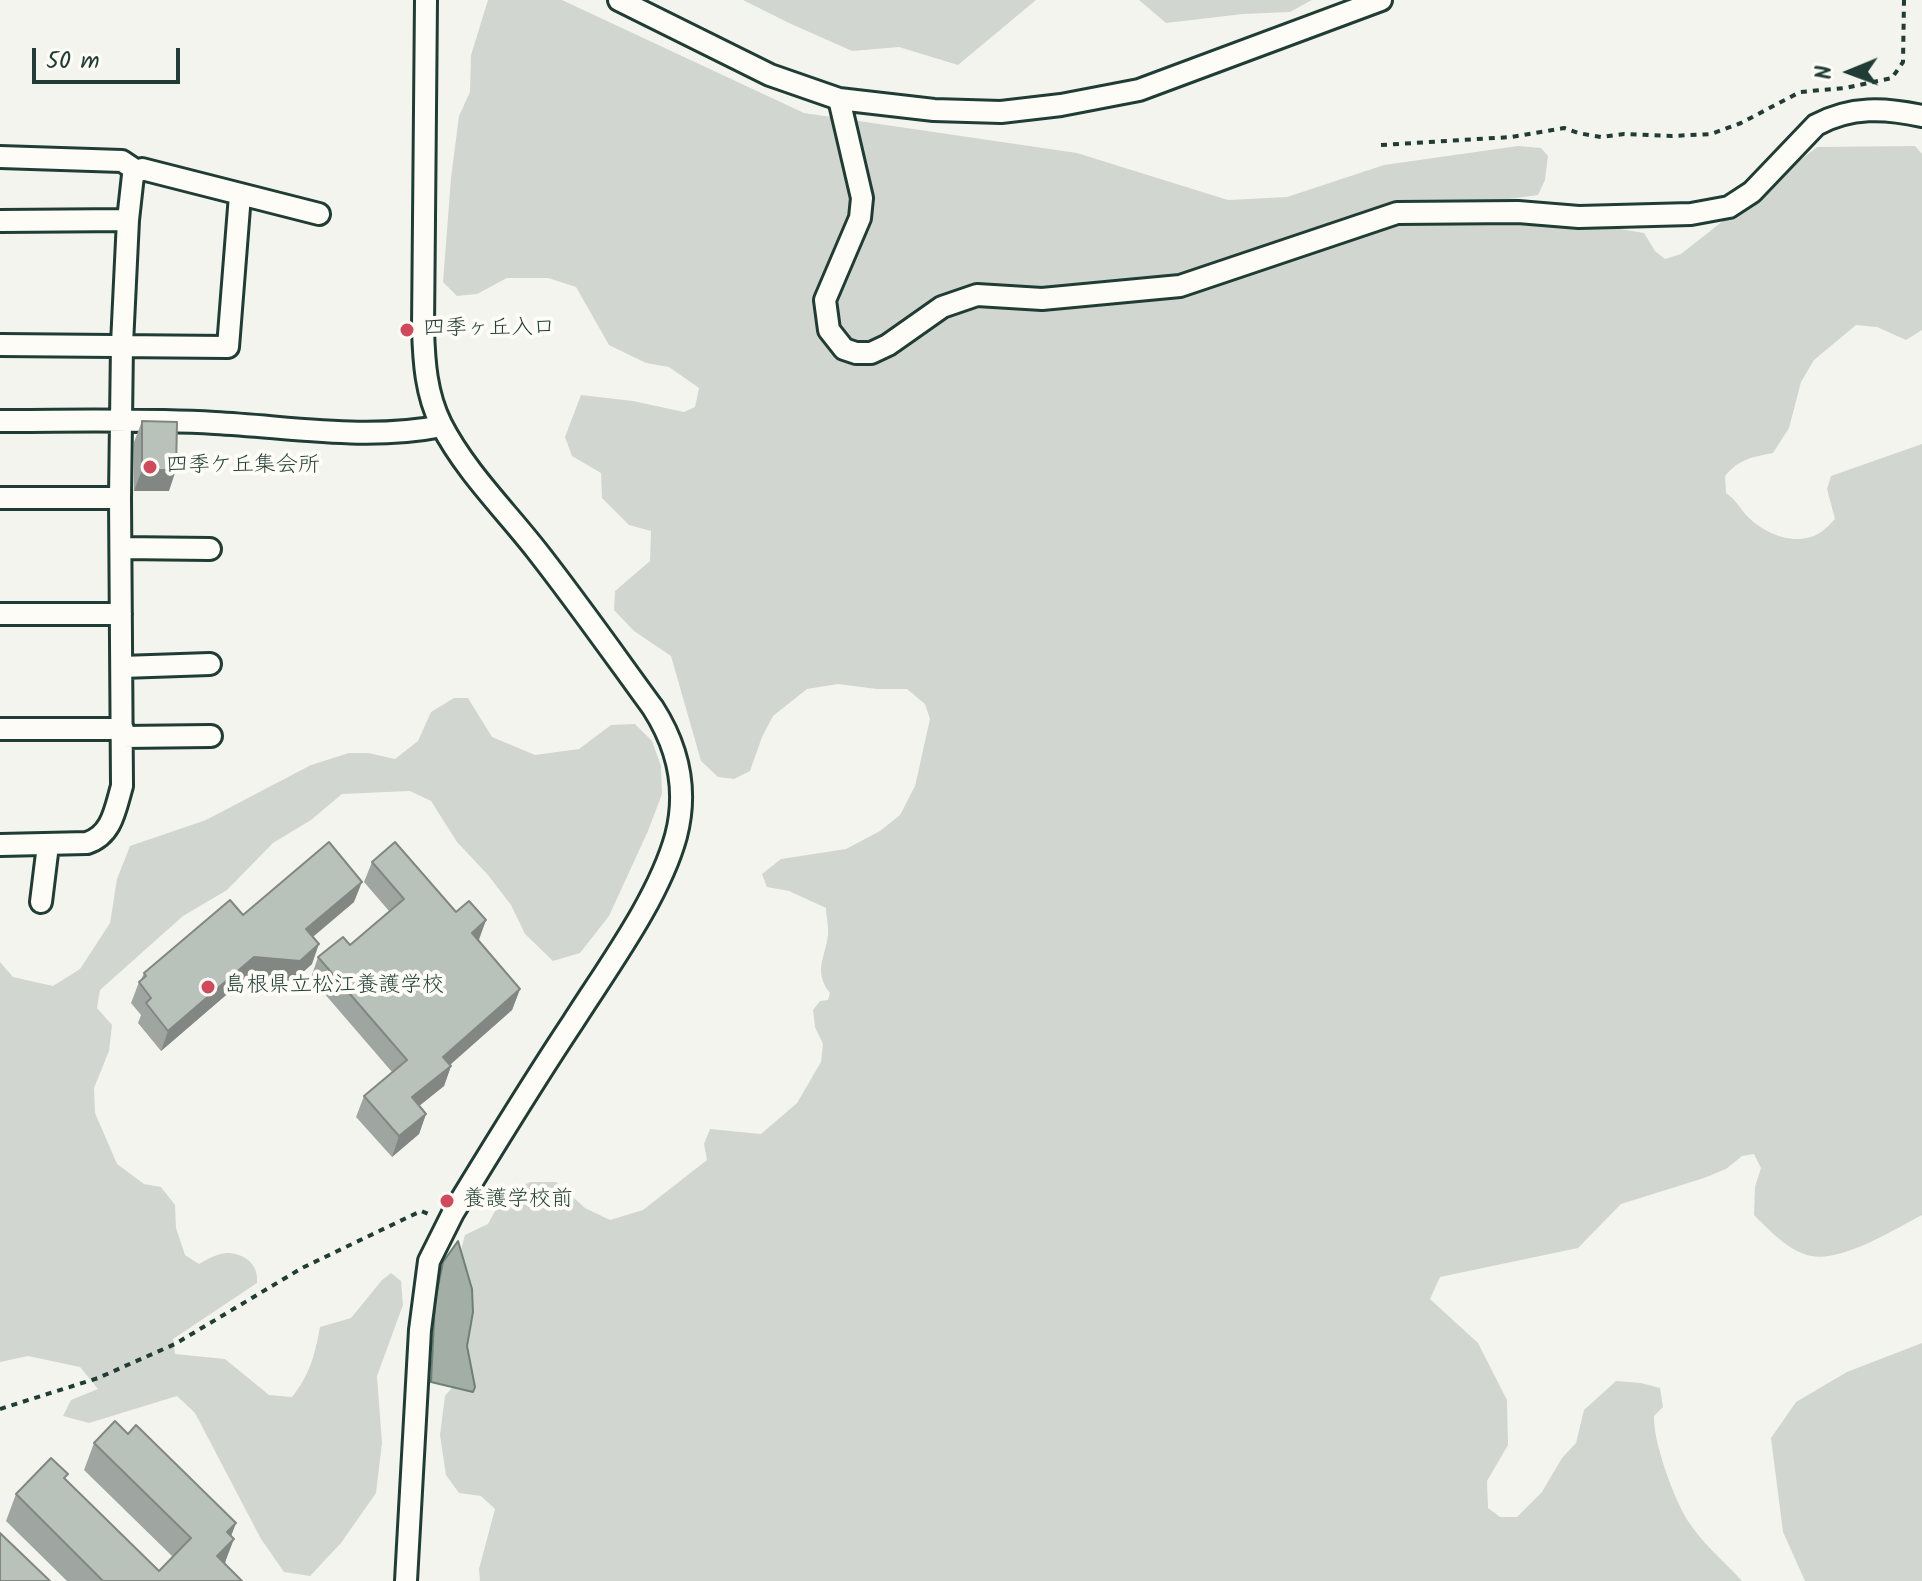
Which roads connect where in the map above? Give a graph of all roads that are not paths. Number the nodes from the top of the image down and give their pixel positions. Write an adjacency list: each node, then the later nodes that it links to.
1 (426, 0): 16 (street)
2 (619, 0): 4 (street)
3 (1381, 0): 4 (street)
4 (839, 99): 5 (street)
5 (1922, 116)
6 (0, 157): 7 (street)
7 (137, 171): 8 (street); 10 (street)
8 (240, 195): 9 (street); 12 (street)
9 (319, 214)
10 (128, 220): 11 (street); 12 (street)
11 (0, 221)
12 (122, 344): 13 (street); 14 (street)
13 (0, 345)
14 (122, 420): 15 (street); 16 (street); 18 (street)
15 (0, 421)
16 (442, 426): 31 (street)
17 (0, 498): 18 (street)
18 (120, 498): 19 (street)
19 (121, 548): 20 (street); 22 (street)
20 (210, 549)
21 (0, 614): 22 (street)
22 (121, 614): 24 (street)
23 (210, 664): 24 (street)
24 (122, 667): 26 (street)
25 (0, 729): 26 (street)
26 (123, 733): 27 (street); 29 (street)
27 (211, 736)
28 (0, 845): 29 (street)
29 (48, 845): 30 (street)
30 (41, 902)
31 (406, 1581)

